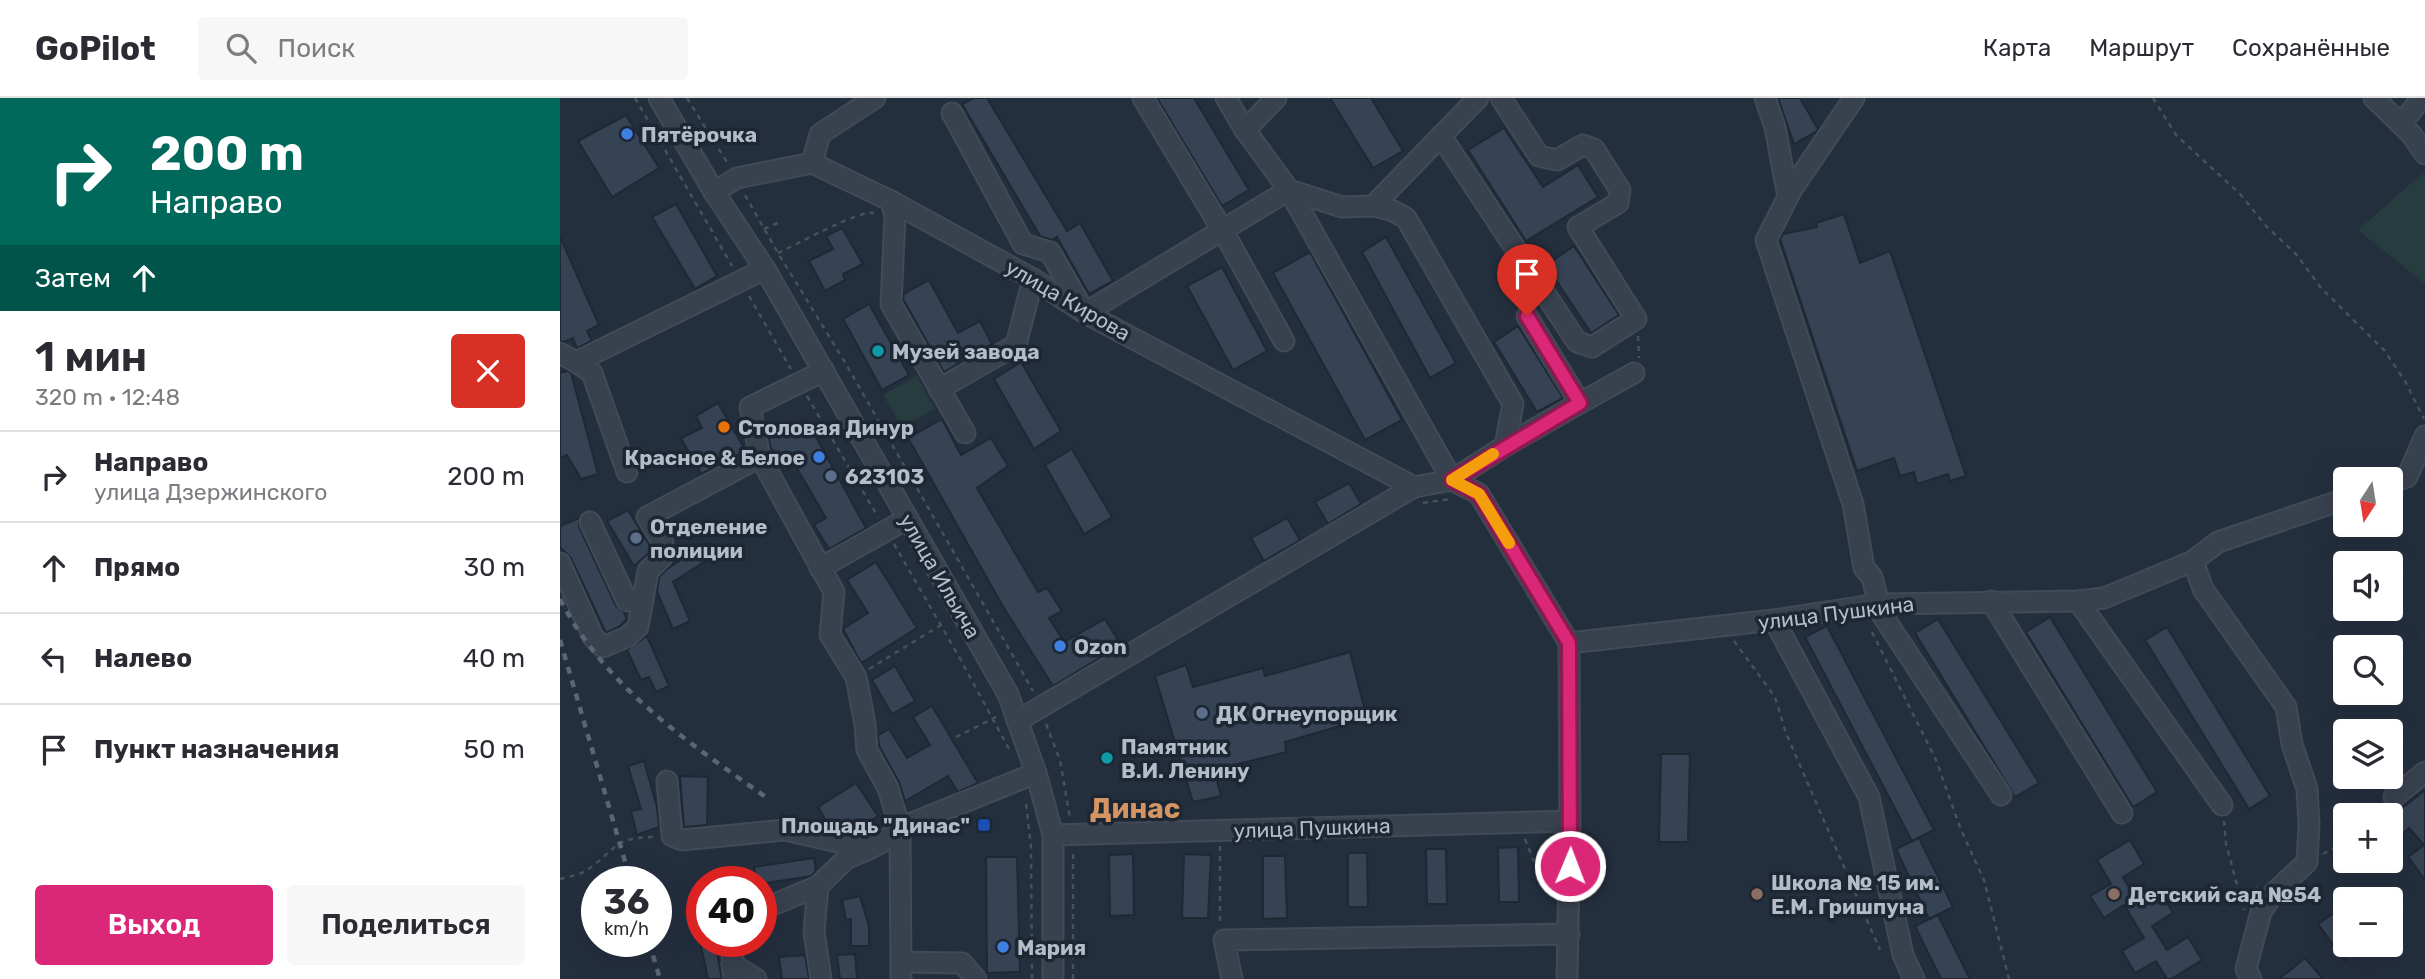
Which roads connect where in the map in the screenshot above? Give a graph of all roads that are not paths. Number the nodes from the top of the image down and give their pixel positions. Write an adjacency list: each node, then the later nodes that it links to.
1 (659, 98): 19 (street, улица Ильича)
2 (875, 98): 17 (street)
3 (1143, 98): 23 (street)
4 (1226, 98): 14 (street)
5 (1276, 98): 14 (street)
6 (1478, 98): 15 (street)
7 (1501, 98): 15 (street)
8 (1765, 98): 20 (street)
9 (2374, 98): 13 (street)
10 (2422, 98): 13 (street)
11 (1850, 101): 20 (street)
12 (952, 113): 26 (street)
13 (2401, 124): 16 (street)
14 (1245, 130): 18 (street)
15 (1441, 136): 21 (street)
16 (2425, 154)
17 (812, 163): 19 (street); 22 (street, улица Кирова)
18 (1289, 190): 21 (street); 23 (street); 40 (street)
19 (714, 192): 24 (street, улица Ильича)
20 (1788, 197): 51 (street)
21 (1373, 206): 36 (street)
22 (893, 209): 25 (street, улица Кирова); 32 (street)
23 (1223, 231): 26 (street); 28 (street)
24 (765, 269): 29 (street); 30 (street, улица Ильича)
25 (1033, 279): 26 (street, улица Кирова); 32 (street)
26 (1085, 313): 41 (street, улица Кирова)
27 (1527, 316): 33 (street)
28 (1284, 341)
29 (568, 357): 38 (street)
30 (824, 371): 37 (street); 43 (street, улица Ильича)
31 (1634, 373): 33 (street)
32 (939, 388): 34 (street)
33 (1580, 403): 36 (street)
34 (965, 433)
35 (2425, 436): 39 (street)
36 (1506, 446): 40 (street)
37 (760, 457): 47 (street); 48 (street)
38 (627, 472)
39 (2408, 479)
40 (1455, 489): 41 (street); 53 (street)
41 (1407, 491): 54 (street)
42 (2333, 503): 45 (street, улица Пушкина)
43 (907, 519): 47 (street); 54 (street, улица Ильича)
44 (590, 522): 48 (street)
45 (2193, 561): 50 (street, улица Пушкина); 78 (street)
46 (560, 563): 48 (street)
47 (820, 568): 63 (street)
48 (642, 599)
49 (1991, 601): 50 (street, улица Пушкина); 51 (street, улица Пушкина); 61 (street)
50 (2078, 601): 60 (street)
51 (1874, 610): 52 (street, улица Пушкина); 58 (street)
52 (1774, 620): 53 (street, улица Пушкина); 77 (street)
53 (1569, 643): 62 (street)
54 (1015, 715): 56 (street, улица Ильича)
55 (2425, 772): 59 (street)
56 (1029, 775): 63 (street); 64 (street, улица Ильича)
57 (667, 781): 65 (street)
58 (2001, 795)
59 (2394, 797)
60 (2222, 805)
61 (2122, 813)
62 (1570, 821): 64 (street, улица Пушкина); 68 (street)
63 (900, 828): 65 (street); 70 (street)
64 (1054, 835): 74 (street, улица Ильича)
65 (869, 849): 66 (street)
66 (818, 886): 67 (street); 72 (street)
67 (777, 903)
68 (1569, 934): 75 (street); 76 (street)
69 (733, 971): 71 (street)
70 (901, 971): 73 (street)
71 (756, 979)
72 (821, 979)
73 (976, 979)
74 (1053, 979)
75 (1232, 979)
76 (1567, 979)
77 (1914, 979)
78 (2251, 979)

